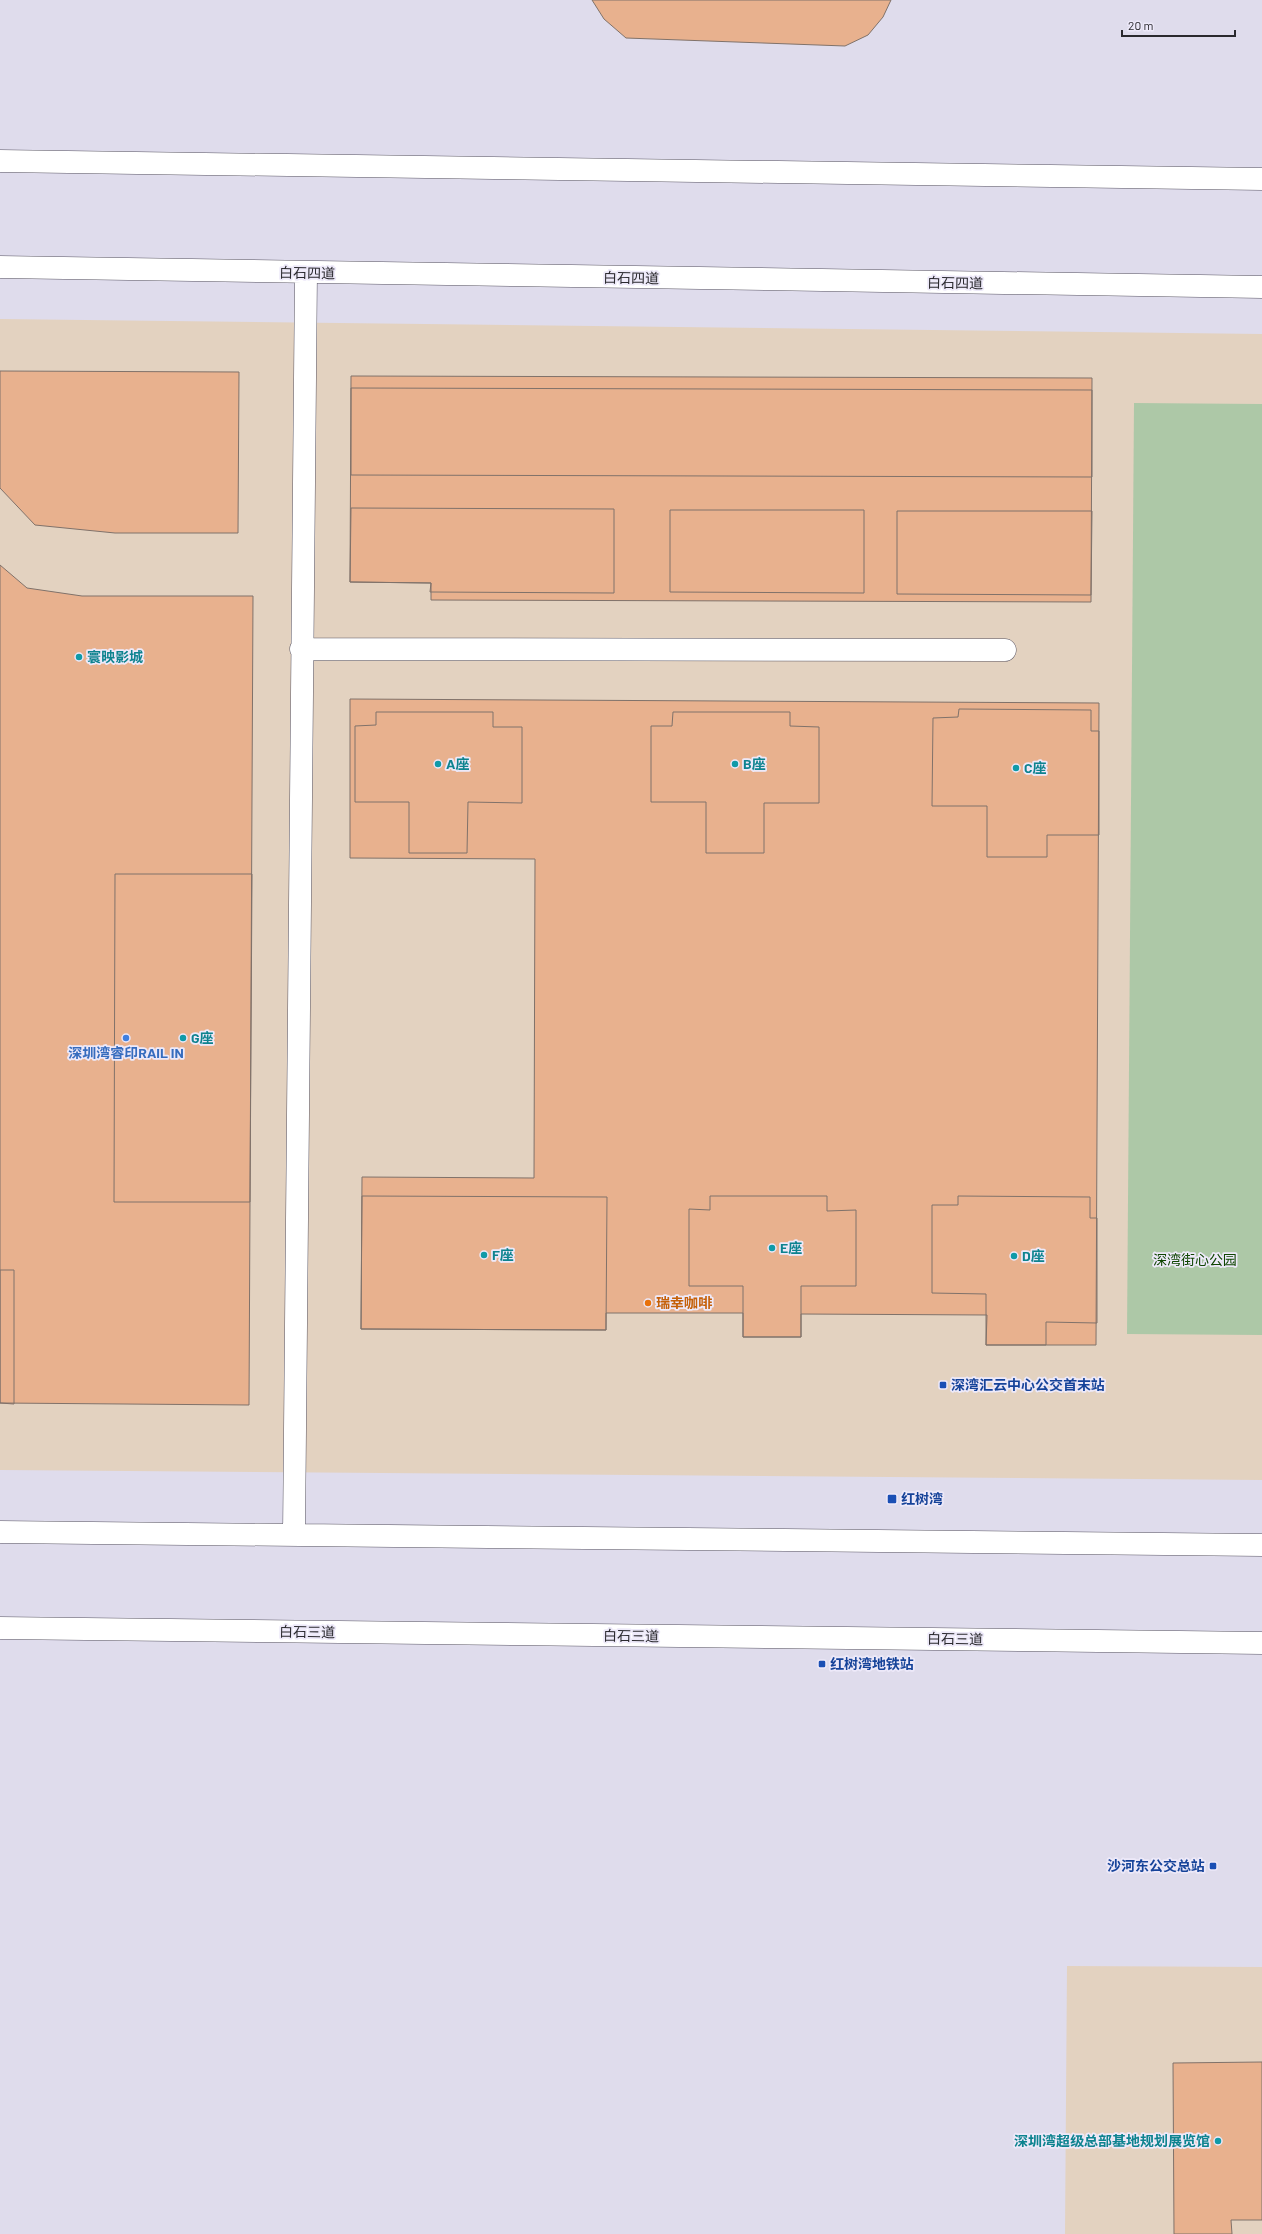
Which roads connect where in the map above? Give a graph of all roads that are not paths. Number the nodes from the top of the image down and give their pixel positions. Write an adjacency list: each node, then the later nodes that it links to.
1 (0, 161): 2 (street)
2 (1262, 179)
3 (0, 267): 4 (street, 白石四道)
4 (306, 273): 5 (street, 白石四道); 6 (street)
5 (1262, 287)
6 (301, 649): 7 (street); 9 (street)
7 (1005, 650)
8 (0, 1532): 9 (street)
9 (294, 1535): 10 (street)
10 (1262, 1545)
11 (0, 1628): 12 (street, 白石三道)
12 (1262, 1643)

